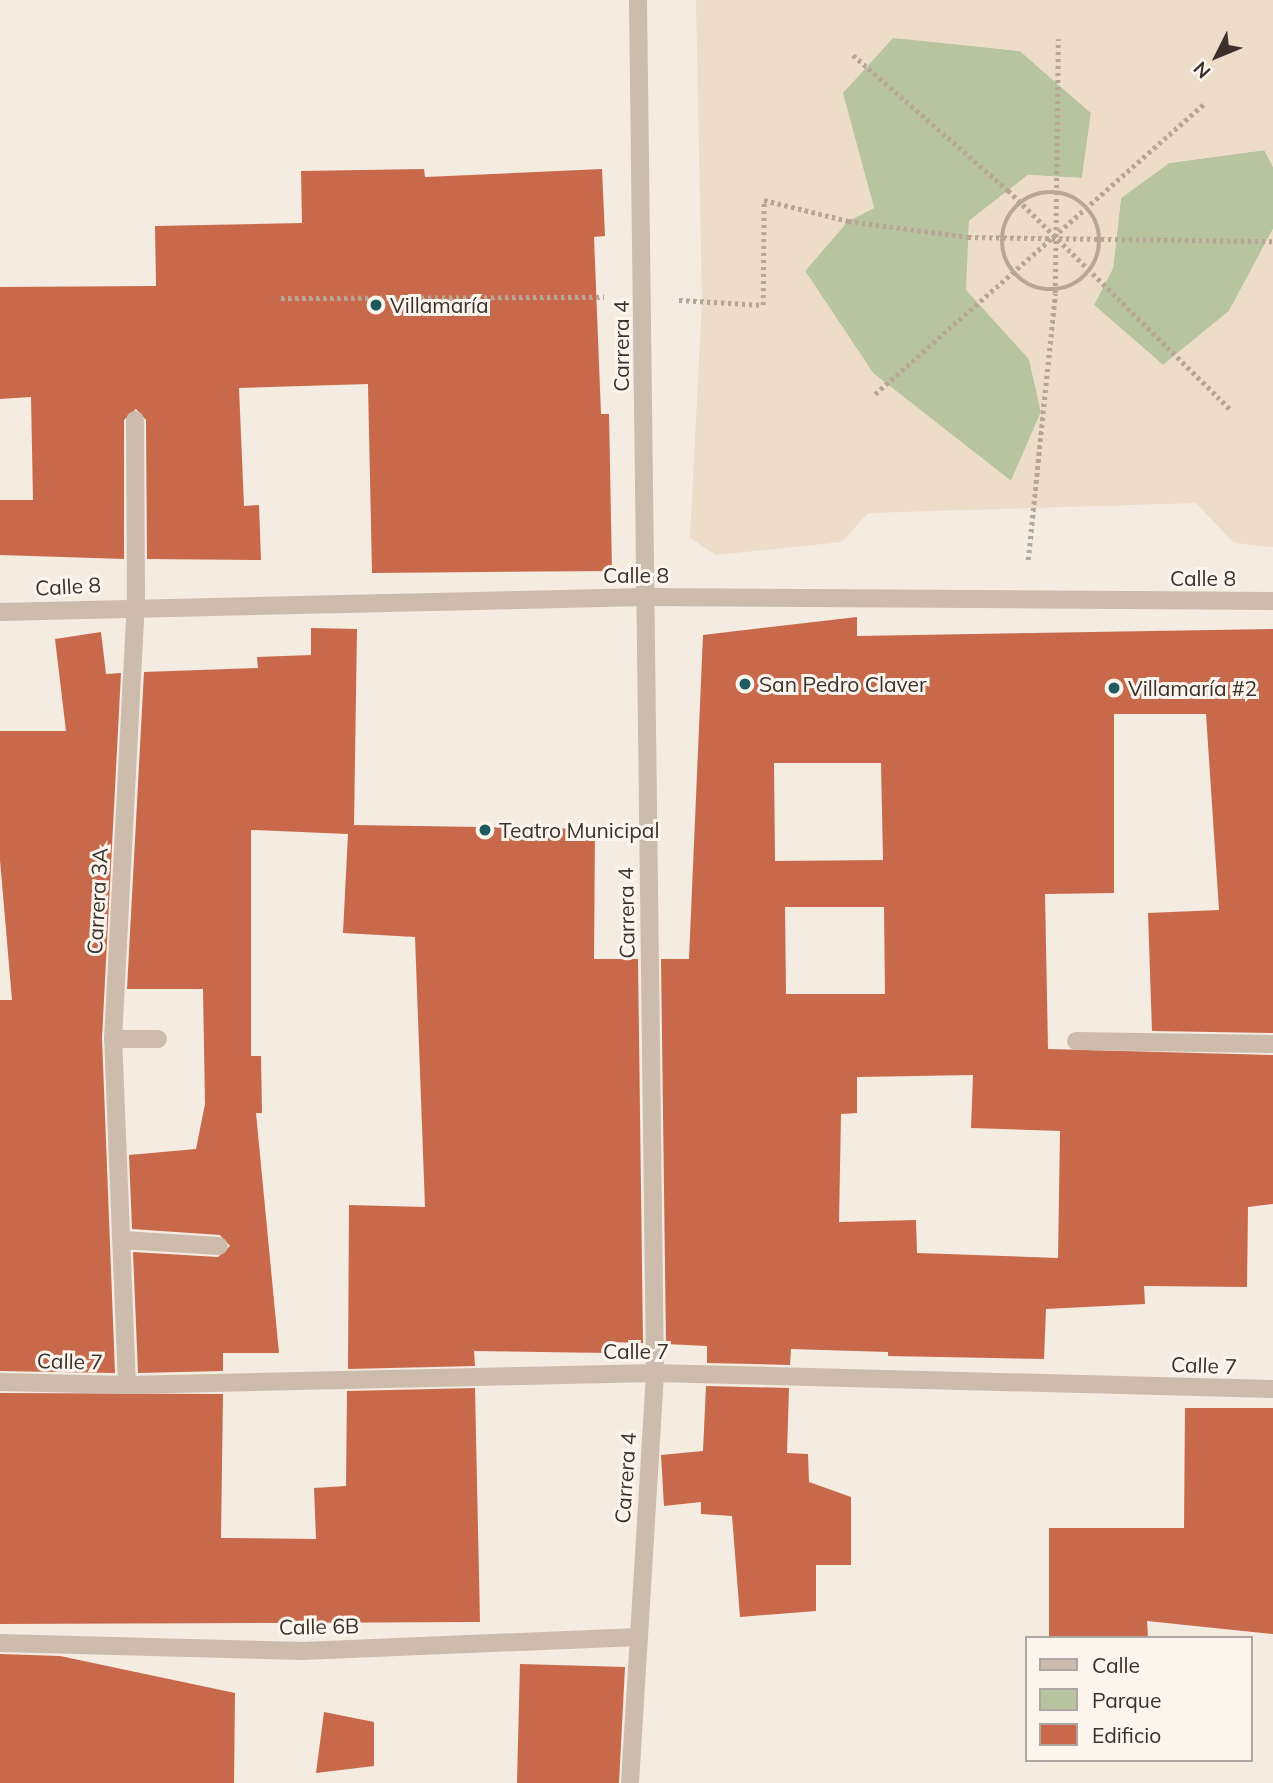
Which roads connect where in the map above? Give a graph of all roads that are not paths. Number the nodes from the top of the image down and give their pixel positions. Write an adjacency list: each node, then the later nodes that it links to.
1 (638, 0): 3 (street, Carrera 4)
2 (135, 420): 5 (street, Carrera 3A)
3 (645, 597): 4 (street, Calle 8); 5 (street, Calle 8); 13 (street, Carrera 4)
4 (1273, 601)
5 (136, 605): 6 (street, Calle 8); 7 (street, Carrera 3A)
6 (0, 611)
7 (113, 1039): 8 (street); 11 (street, Carrera 3A)
8 (158, 1039)
9 (1076, 1041): 10 (street)
10 (1273, 1044)
11 (123, 1240): 12 (street); 15 (street, Carrera 3A)
12 (219, 1246)
13 (655, 1373): 15 (street, Calle 7); 16 (street, Calle 7); 17 (street, Carrera 4)
14 (0, 1382): 15 (street, Calle 7)
15 (127, 1385)
16 (1273, 1389)
17 (639, 1637): 18 (street, Calle 6B); 19 (street, Carrera 4)
18 (0, 1643)
19 (630, 1783)

